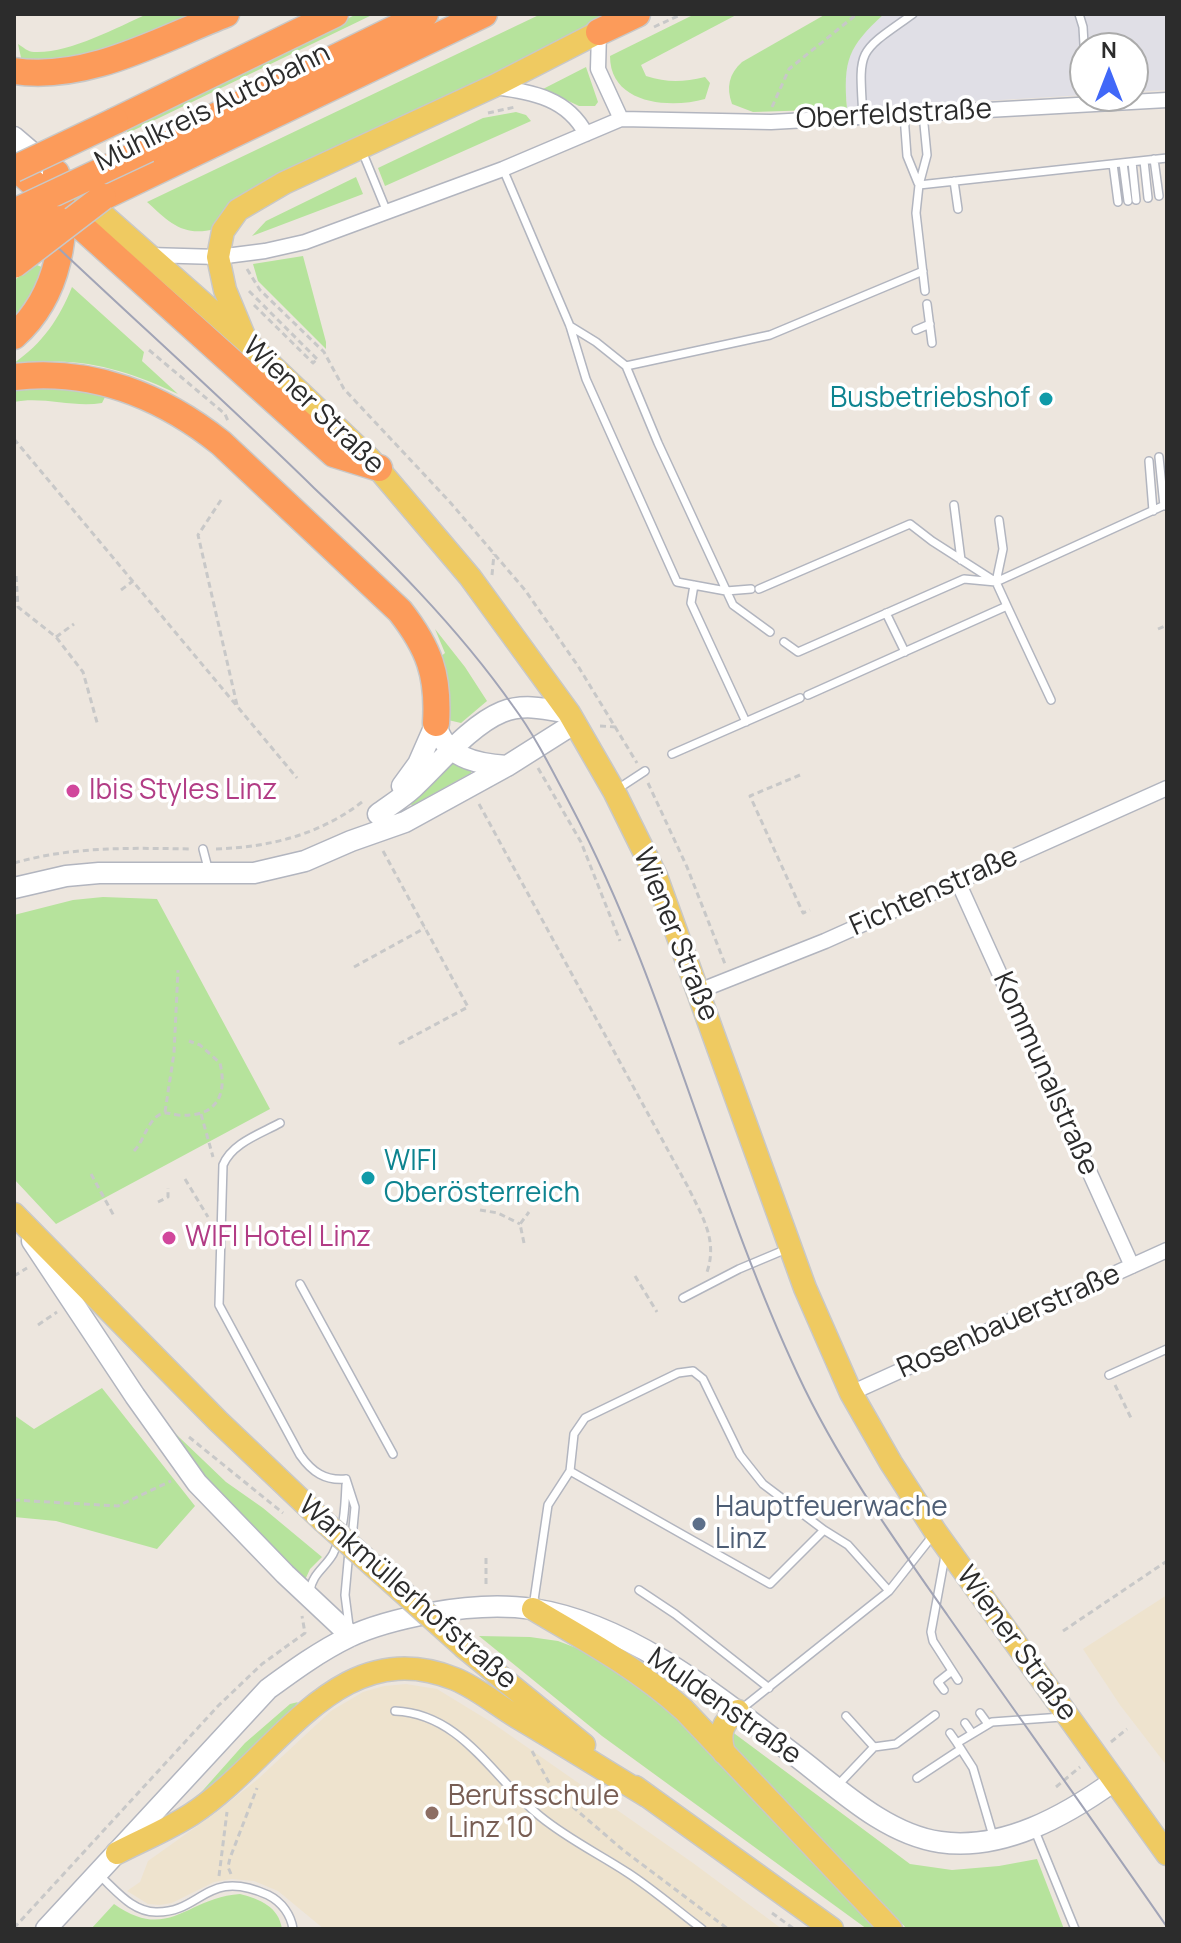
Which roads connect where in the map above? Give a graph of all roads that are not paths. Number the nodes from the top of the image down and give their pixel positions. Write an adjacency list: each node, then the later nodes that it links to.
1 (226, 14): 9 (highway)
2 (335, 14): 26 (highway, bridge)
3 (425, 14): 8 (highway, Mühlkreis Autobahn)
4 (484, 14): 8 (highway, Mühlkreis Autobahn)
5 (637, 14): 7 (highway)
6 (913, 14): 14 (lane)
7 (599, 32): 10 (main road); 15 (street)
8 (399, 40): 19 (highway, Mühlkreis Autobahn)
9 (14, 71)
10 (494, 86): 16 (street); 18 (main road)
11 (1069, 102): 12 (street, Oberfeldstraße)
12 (923, 114): 13 (street, Oberfeldstraße); 30 (lane)
13 (904, 115): 14 (street, Oberfeldstraße); 30 (lane)
14 (863, 117): 15 (street, Oberfeldstraße)
15 (621, 119): 16 (street, Oberfeldstraße)
16 (586, 134): 27 (street, Oberfeldstraße)
17 (14, 137): 28 (main road, Wiener Straße)
18 (360, 148): 39 (lane); 42 (main road)
19 (157, 157): 32 (highway, Mühlkreis Autobahn); 38 (highway, Mühlkreis Autobahn, bridge)
20 (1167, 158): 21 (lane); 25 (lane)
21 (1154, 159): 22 (lane); 31 (lane)
22 (1144, 161): 23 (lane); 33 (lane)
23 (1127, 162): 24 (lane); 34 (lane)
24 (1113, 164): 29 (lane); 35 (lane)
25 (1167, 164)
26 (14, 166): 28 (highway); 37 (highway)
27 (503, 169): 39 (street, Oberfeldstraße); 48 (lane)
28 (52, 170): 37 (highway); 41 (main road, Wiener Straße)
29 (954, 181): 30 (lane); 36 (lane)
30 (919, 185): 44 (lane)
31 (1159, 196)
32 (103, 197): 40 (highway, Mühlkreis Autobahn, bridge); 43 (highway, bridge)
33 (1148, 198)
34 (1132, 200)
35 (1118, 202)
36 (958, 209)
37 (63, 211): 50 (highway); 59 (highway)
38 (14, 212)
39 (384, 212): 42 (street, Oberfeldstraße)
40 (14, 240)
41 (148, 255): 42 (street, Oberfeldstraße); 51 (main road, Wiener Straße)
42 (218, 257): 51 (main road)
43 (14, 265)
44 (923, 271): 45 (lane); 53 (lane)
45 (925, 291)
46 (927, 304): 47 (lane)
47 (930, 324): 49 (lane); 52 (lane)
48 (570, 326): 53 (lane); 68 (lane)
49 (916, 330)
50 (14, 336)
51 (246, 341): 59 (main road, Wiener Straße)
52 (932, 343)
53 (626, 366): 56 (lane)
54 (14, 377): 78 (highway)
55 (668, 439): 56 (lane)
56 (658, 443): 61 (lane)
57 (1159, 457): 63 (lane)
58 (1149, 461): 64 (lane)
59 (379, 468): 76 (main road, Wiener Straße)
60 (691, 492): 61 (lane)
61 (682, 496): 69 (lane)
62 (954, 505): 66 (lane)
63 (1165, 505): 64 (lane)
64 (1153, 511): 67 (lane)
65 (999, 520): 67 (lane)
66 (961, 560): 67 (lane); 69 (lane)
67 (996, 582): 70 (lane); 71 (lane)
68 (694, 585): 69 (lane); 77 (lane)
69 (726, 591): 72 (lane)
70 (1007, 606): 74 (lane); 75 (lane)
71 (886, 613): 73 (lane); 74 (lane)
72 (770, 632)
73 (784, 642)
74 (905, 652): 77 (lane)
75 (1051, 700)
76 (572, 718): 79 (main road); 81 (main road); 84 (main road, Wiener Straße)
77 (746, 722): 80 (lane)
78 (436, 723): 79 (main road); 85 (main road)
79 (454, 751): 81 (main road); 85 (main road)
80 (672, 754)
81 (507, 766): 86 (main road)
82 (645, 771): 84 (lane)
83 (1167, 788): 89 (street, Fichtenstraße)
84 (614, 791): 91 (main road, Wiener Straße)
85 (372, 807): 86 (main road)
86 (351, 841): 88 (main road)
87 (203, 849): 88 (lane)
88 (209, 875): 90 (main road)
89 (958, 882): 91 (street, Fichtenstraße); 96 (street, Kommunalstraße)
90 (14, 888)
91 (699, 991): 94 (main road, Wiener Straße)
92 (280, 1123): 104 (lane)
93 (15, 1216): 109 (main road, Wankmüllerhofstraße); 132 (main road, Wankmüllerhofstraße, bridge)
94 (791, 1247): 98 (lane); 101 (main road, Wiener Straße)
95 (1167, 1250): 96 (street, Rosenbauerstraße)
96 (1132, 1266): 101 (street, Rosenbauerstraße)
97 (300, 1284): 102 (lane)
98 (683, 1298)
99 (1167, 1349): 100 (lane)
100 (1110, 1375)
101 (851, 1393): 106 (main road, Wiener Straße)
102 (393, 1454)
103 (570, 1471): 105 (lane); 105 (lane); 110 (lane)
104 (346, 1479): 109 (lane); 111 (lane)
105 (824, 1530): 108 (lane)
106 (941, 1538): 108 (lane); 112 (lane); 121 (main road, Wiener Straße)
107 (639, 1590): 114 (lane)
108 (889, 1591): 114 (lane)
109 (313, 1602): 111 (main road, Wankmüllerhofstraße)
110 (533, 1609): 111 (main road, Muldenstraße); 117 (main road, Muldenstraße); 128 (main road)
111 (351, 1636): 135 (main road, Muldenstraße)
112 (952, 1671): 113 (lane); 115 (lane)
113 (958, 1680)
114 (769, 1688): 117 (lane)
115 (944, 1690)
116 (395, 1711): 140 (lane)
117 (738, 1711): 128 (main road); 131 (main road, Muldenstraße)
118 (980, 1713): 123 (lane)
119 (935, 1715): 127 (lane)
120 (846, 1716): 127 (lane)
121 (1068, 1717): 123 (lane); 130 (main road, Wiener Straße)
122 (965, 1723): 125 (lane)
123 (990, 1723): 125 (lane)
124 (950, 1733): 126 (lane)
125 (972, 1733): 126 (lane)
126 (959, 1746): 129 (lane); 134 (lane)
127 (874, 1747): 131 (lane)
128 (724, 1753): 142 (main road)
129 (917, 1778)
130 (1114, 1781): 133 (main road, Muldenstraße); 136 (main road, Wiener Straße)
131 (837, 1787): 134 (main road, Muldenstraße)
132 (647, 1796): 135 (main road); 141 (main road, Wankmüllerhofstraße)
133 (1034, 1827): 134 (main road, Muldenstraße); 143 (lane)
134 (993, 1838)
135 (117, 1853): 137 (main road, Muldenstraße)
136 (1167, 1854)
137 (99, 1875): 138 (main road, Muldenstraße); 139 (lane)
138 (46, 1929)
139 (293, 1929)
140 (702, 1929)
141 (832, 1929)
142 (891, 1929)
143 (1075, 1929)

